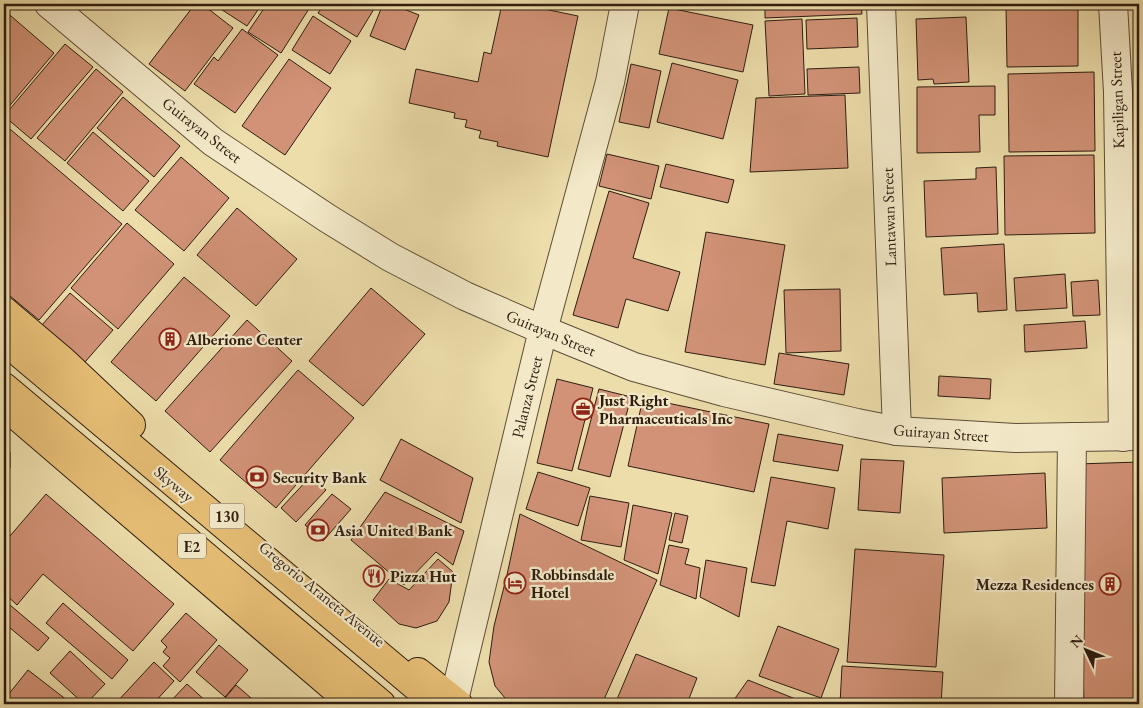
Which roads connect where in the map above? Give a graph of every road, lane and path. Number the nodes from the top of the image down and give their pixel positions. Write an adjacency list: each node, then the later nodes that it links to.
1 (49, 4): 8 (street, Guirayan Street)
2 (625, 4): 8 (street, Palanza Street)
3 (881, 4): 12 (street, Lantawan Street)
4 (1113, 4): 5 (street, Kapiligan Street)
5 (1129, 91): 13 (street, Kapiligan Street)
6 (4, 310): 15 (main road)
7 (4, 328): 15 (main road, Gregorio Araneta Avenue / 130)
8 (543, 330): 12 (street, Guirayan Street); 16 (street, Palanza Street)
9 (4, 340): 16 (main road, Skyway / E2)
10 (4, 387): 18 (main road, E2)
11 (4, 405): 17 (main road)
12 (898, 430): 14 (street, Guirayan Street)
13 (1131, 436): 14 (street, Guirayan Street)
14 (1072, 437): 19 (street)
15 (235, 522): 16 (main road, Gregorio Araneta Avenue / 130)
16 (450, 703)
17 (353, 704)
18 (381, 704)
19 (1070, 704)

